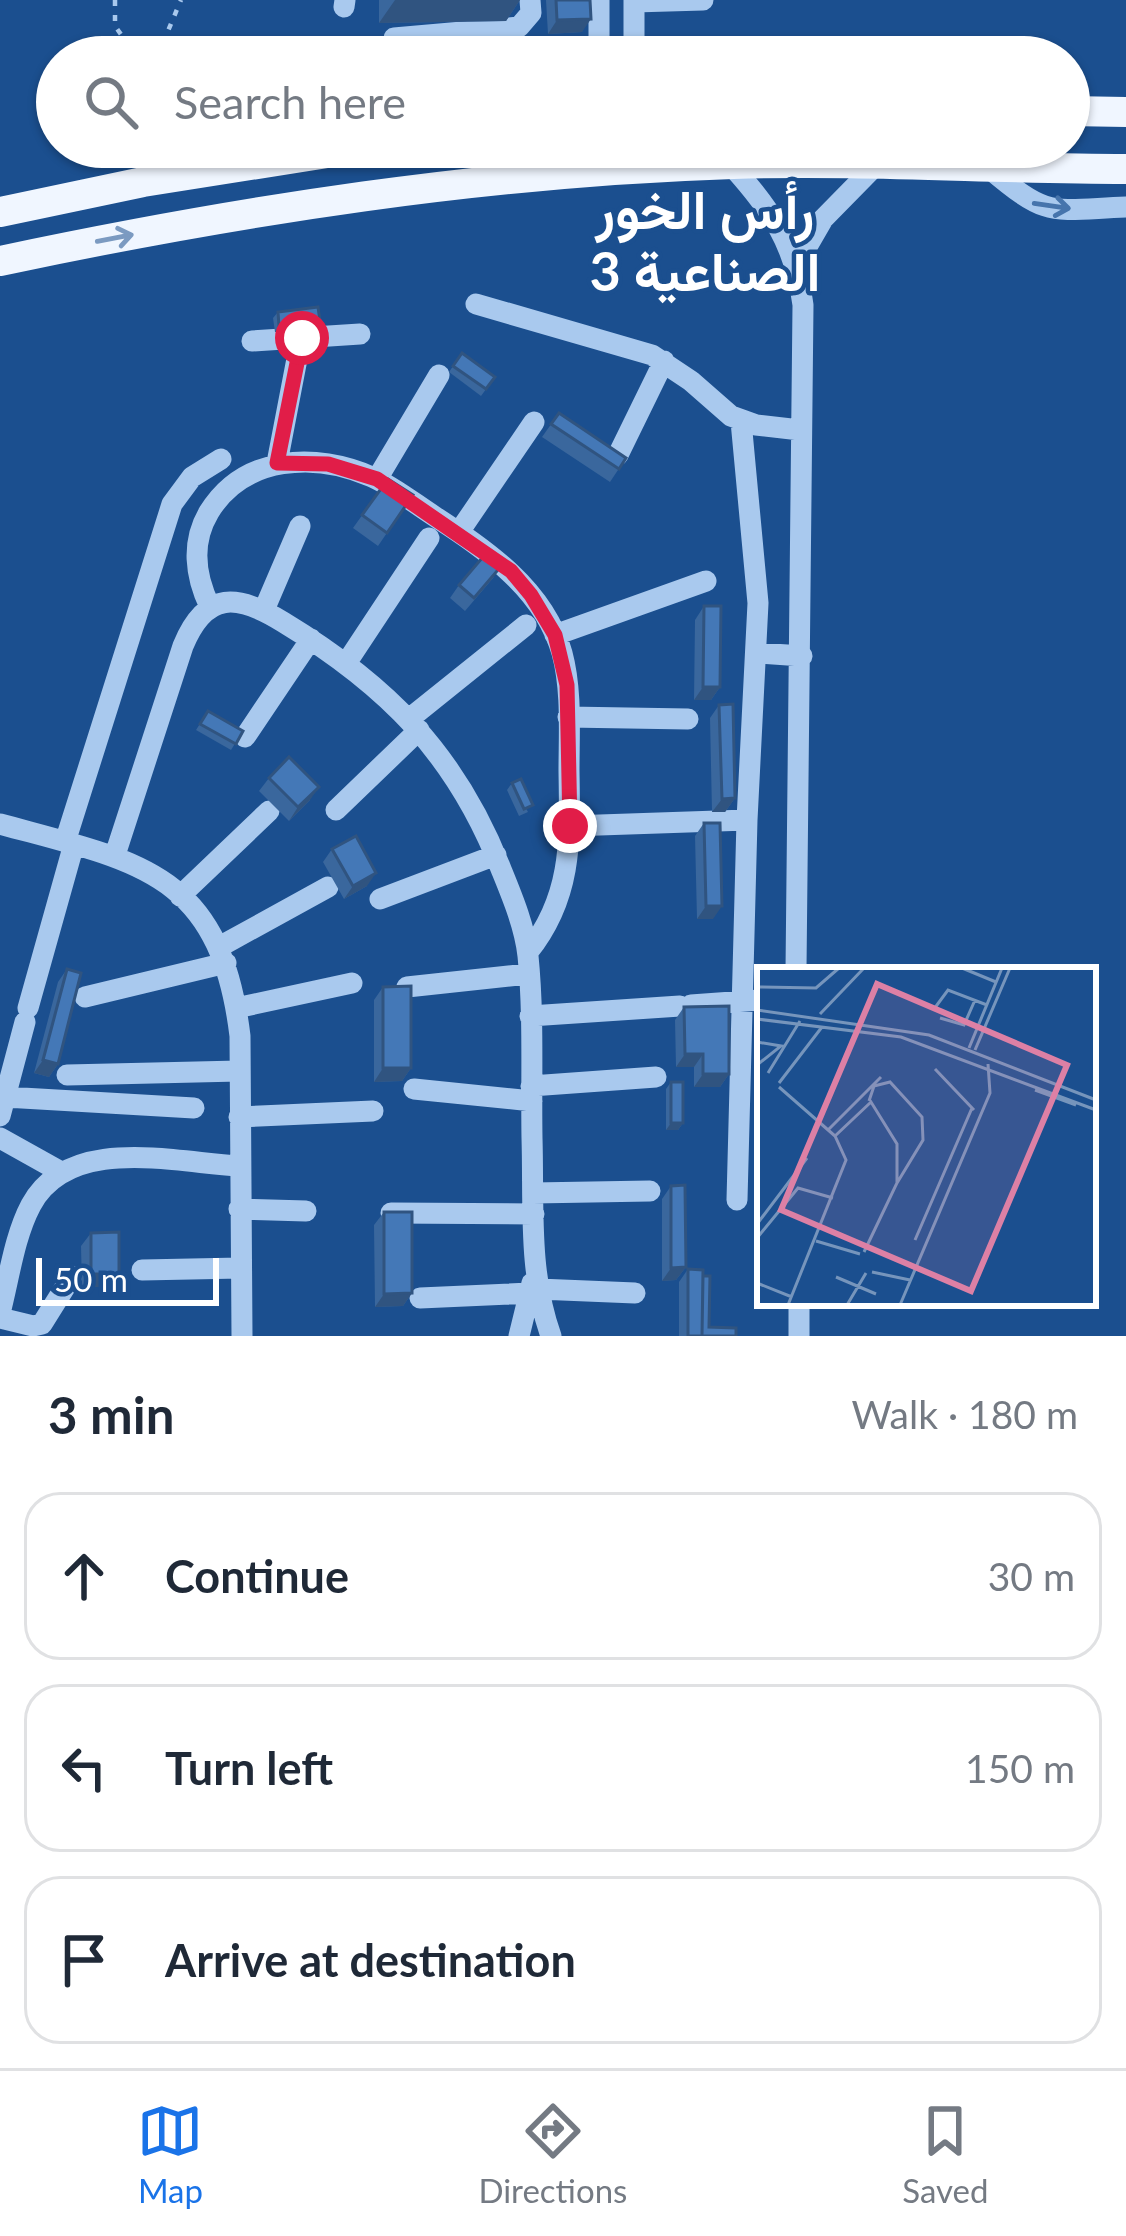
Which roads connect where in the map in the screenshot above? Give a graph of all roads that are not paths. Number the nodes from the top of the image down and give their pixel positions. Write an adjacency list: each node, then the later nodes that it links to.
1 (530, 0): 5 (street)
2 (599, 0): 6 (street)
3 (703, 0): 4 (street)
4 (634, 1): 7 (street)
5 (417, 36)
6 (599, 36)
7 (634, 36)
8 (1090, 111): 9 (main road)
9 (1126, 112)
10 (232, 168): 18 (main road)
11 (611, 168): 19 (main road, one-way to 11)
12 (739, 168): 20 (street)
13 (874, 168): 20 (street)
14 (968, 168): 15 (main road)
15 (990, 169): 16 (main road); 17 (street, one-way to 17)
16 (1126, 169)
17 (1126, 207)
18 (0, 212)
19 (0, 261)
20 (797, 264): 29 (street)
21 (476, 304): 25 (street)
22 (360, 334): 23 (street)
23 (302, 338): 24 (street); 32 (street)
24 (252, 341)
25 (664, 361): 28 (street); 30 (street)
26 (439, 375): 33 (street)
27 (534, 422): 35 (street)
28 (741, 422): 29 (street); 43 (street)
29 (800, 430): 44 (street)
30 (618, 455)
31 (221, 459): 55 (street)
32 (277, 463): 33 (street); 38 (street)
33 (377, 479): 35 (street)
34 (300, 526): 39 (street)
35 (459, 532): 41 (street)
36 (429, 538): 45 (street)
37 (706, 581): 41 (street)
38 (210, 607): 39 (street); 56 (street)
39 (264, 610): 42 (street)
40 (526, 625): 48 (street)
41 (555, 635): 46 (street)
42 (311, 639): 45 (street); 49 (street)
43 (758, 653): 44 (street); 52 (street)
44 (802, 656): 63 (street)
45 (347, 662): 48 (street)
46 (568, 718): 47 (street); 54 (street)
47 (688, 719)
48 (414, 724): 50 (street); 57 (street)
49 (245, 737)
50 (336, 810)
51 (269, 811): 59 (street)
52 (747, 820): 54 (street); 67 (street)
53 (0, 824): 55 (street)
54 (570, 826): 62 (street)
55 (69, 843): 56 (street); 75 (street)
56 (115, 855): 59 (street)
57 (496, 855): 60 (street); 62 (street)
58 (328, 887): 61 (street)
59 (180, 896): 61 (street)
60 (380, 899)
61 (222, 955): 66 (street); 68 (street)
62 (528, 963): 65 (street); 69 (street)
63 (796, 967)
64 (352, 983): 68 (street)
65 (407, 987)
66 (86, 997)
67 (751, 1000): 69 (street); 83 (street)
68 (236, 1008): 70 (street)
69 (530, 1016): 74 (street)
70 (239, 1071): 71 (street); 78 (street)
71 (67, 1075)
72 (656, 1077): 74 (street)
73 (415, 1089): 74 (street)
74 (531, 1093): 84 (street)
75 (2, 1107): 76 (street)
76 (194, 1108)
77 (374, 1111): 78 (street)
78 (238, 1117): 80 (street)
79 (0, 1138): 81 (street)
80 (238, 1166): 81 (street); 85 (street)
81 (61, 1172): 94 (street)
82 (650, 1191): 84 (street)
83 (737, 1200)
84 (534, 1203): 87 (street); 91 (street)
85 (239, 1210): 86 (street); 88 (street)
86 (306, 1211)
87 (391, 1213)
88 (240, 1268): 89 (street); 95 (street)
89 (142, 1270)
90 (72, 1276): 94 (street)
91 (534, 1291): 92 (street); 93 (street); 96 (street); 97 (street)
92 (634, 1293)
93 (421, 1298)
94 (0, 1316)
95 (242, 1336)
96 (519, 1336)
97 (551, 1336)

